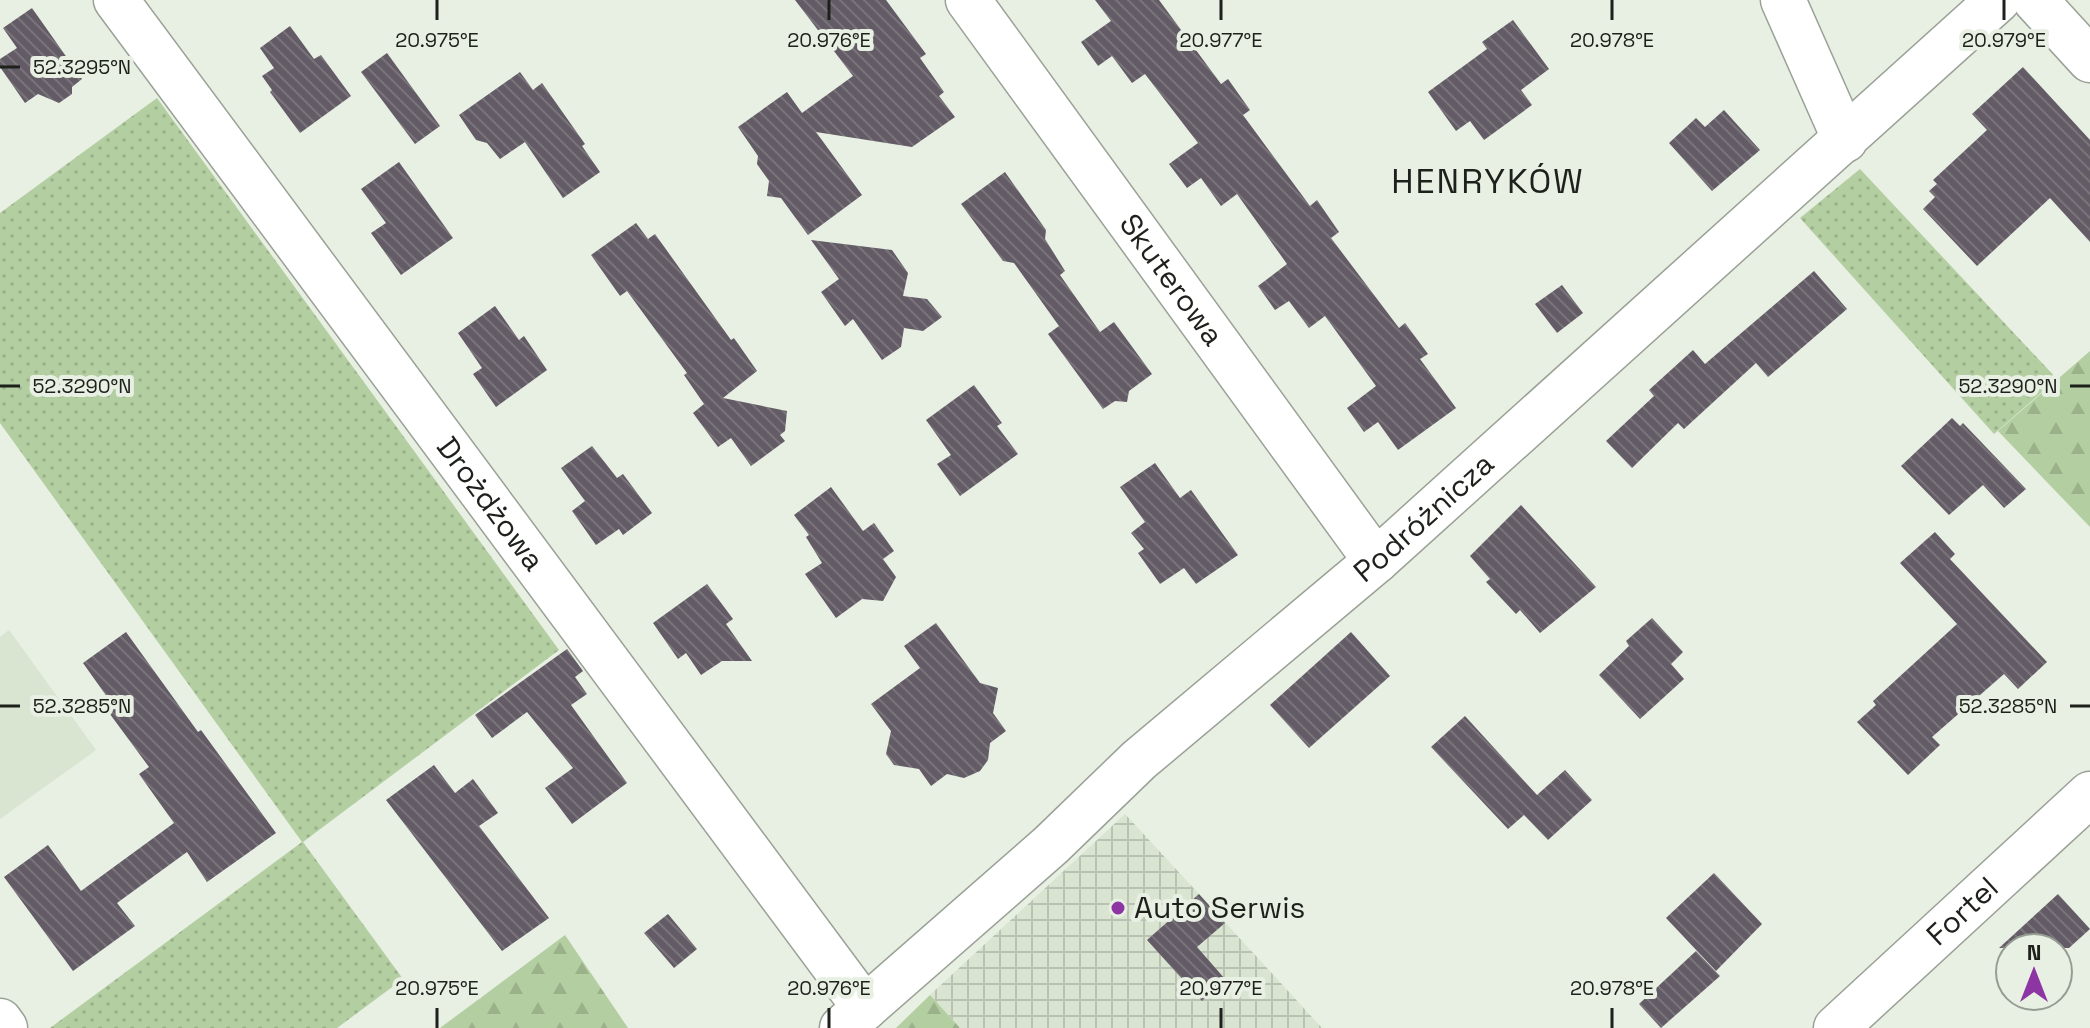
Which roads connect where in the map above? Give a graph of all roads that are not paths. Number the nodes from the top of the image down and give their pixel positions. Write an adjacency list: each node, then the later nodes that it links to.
1 (116, 0): 10 (street, Drożdżowa)
2 (968, 0): 8 (street, Skuterowa)
3 (1783, 0): 7 (street)
4 (1998, 0): 7 (street, Podróżnicza)
5 (2035, 0): 6 (street)
6 (2090, 60)
7 (1845, 140): 8 (street, Podróżnicza)
8 (1376, 561): 10 (street, Podróżnicza)
9 (2090, 794): 13 (street, Fortel)
10 (854, 1018)
11 (0, 1021): 12 (street)
12 (5, 1028)
13 (1836, 1028)

